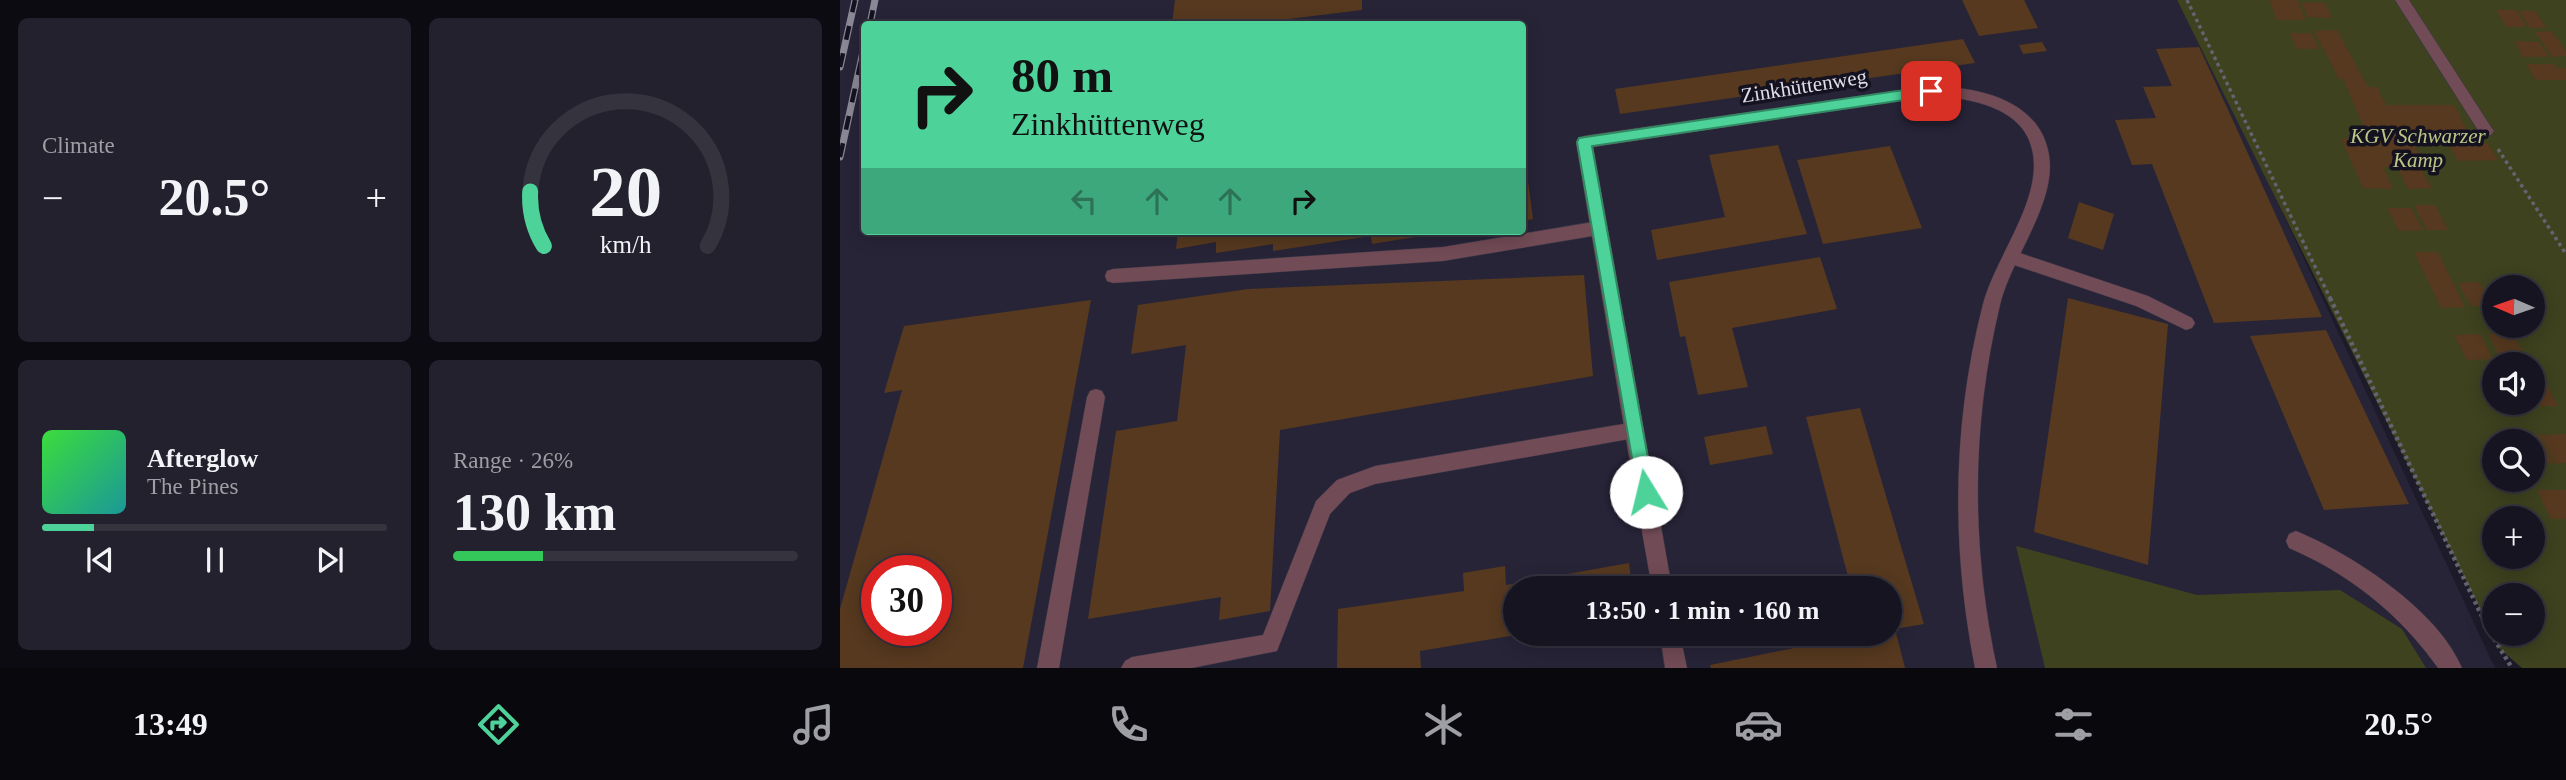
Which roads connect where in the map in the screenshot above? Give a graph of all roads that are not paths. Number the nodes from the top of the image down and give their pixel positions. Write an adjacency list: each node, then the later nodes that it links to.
1 (2402, 0): 2 (street)
2 (2486, 131)
3 (1599, 228): 4 (street, Zinkhüttenweg); 5 (street); 8 (street, Zinkhüttenweg)
4 (2011, 257): 6 (street); 15 (street, Zinkhüttenweg)
5 (1113, 276)
6 (2186, 323)
7 (1096, 397): 12 (street)
8 (1635, 430): 10 (street, Zinkhüttenweg); 13 (street)
9 (2296, 541): 16 (street)
10 (1660, 576)
11 (1672, 646): 14 (street)
12 (1048, 668)
13 (1132, 668)
14 (1676, 668)
15 (1986, 668)
16 (2451, 668)

